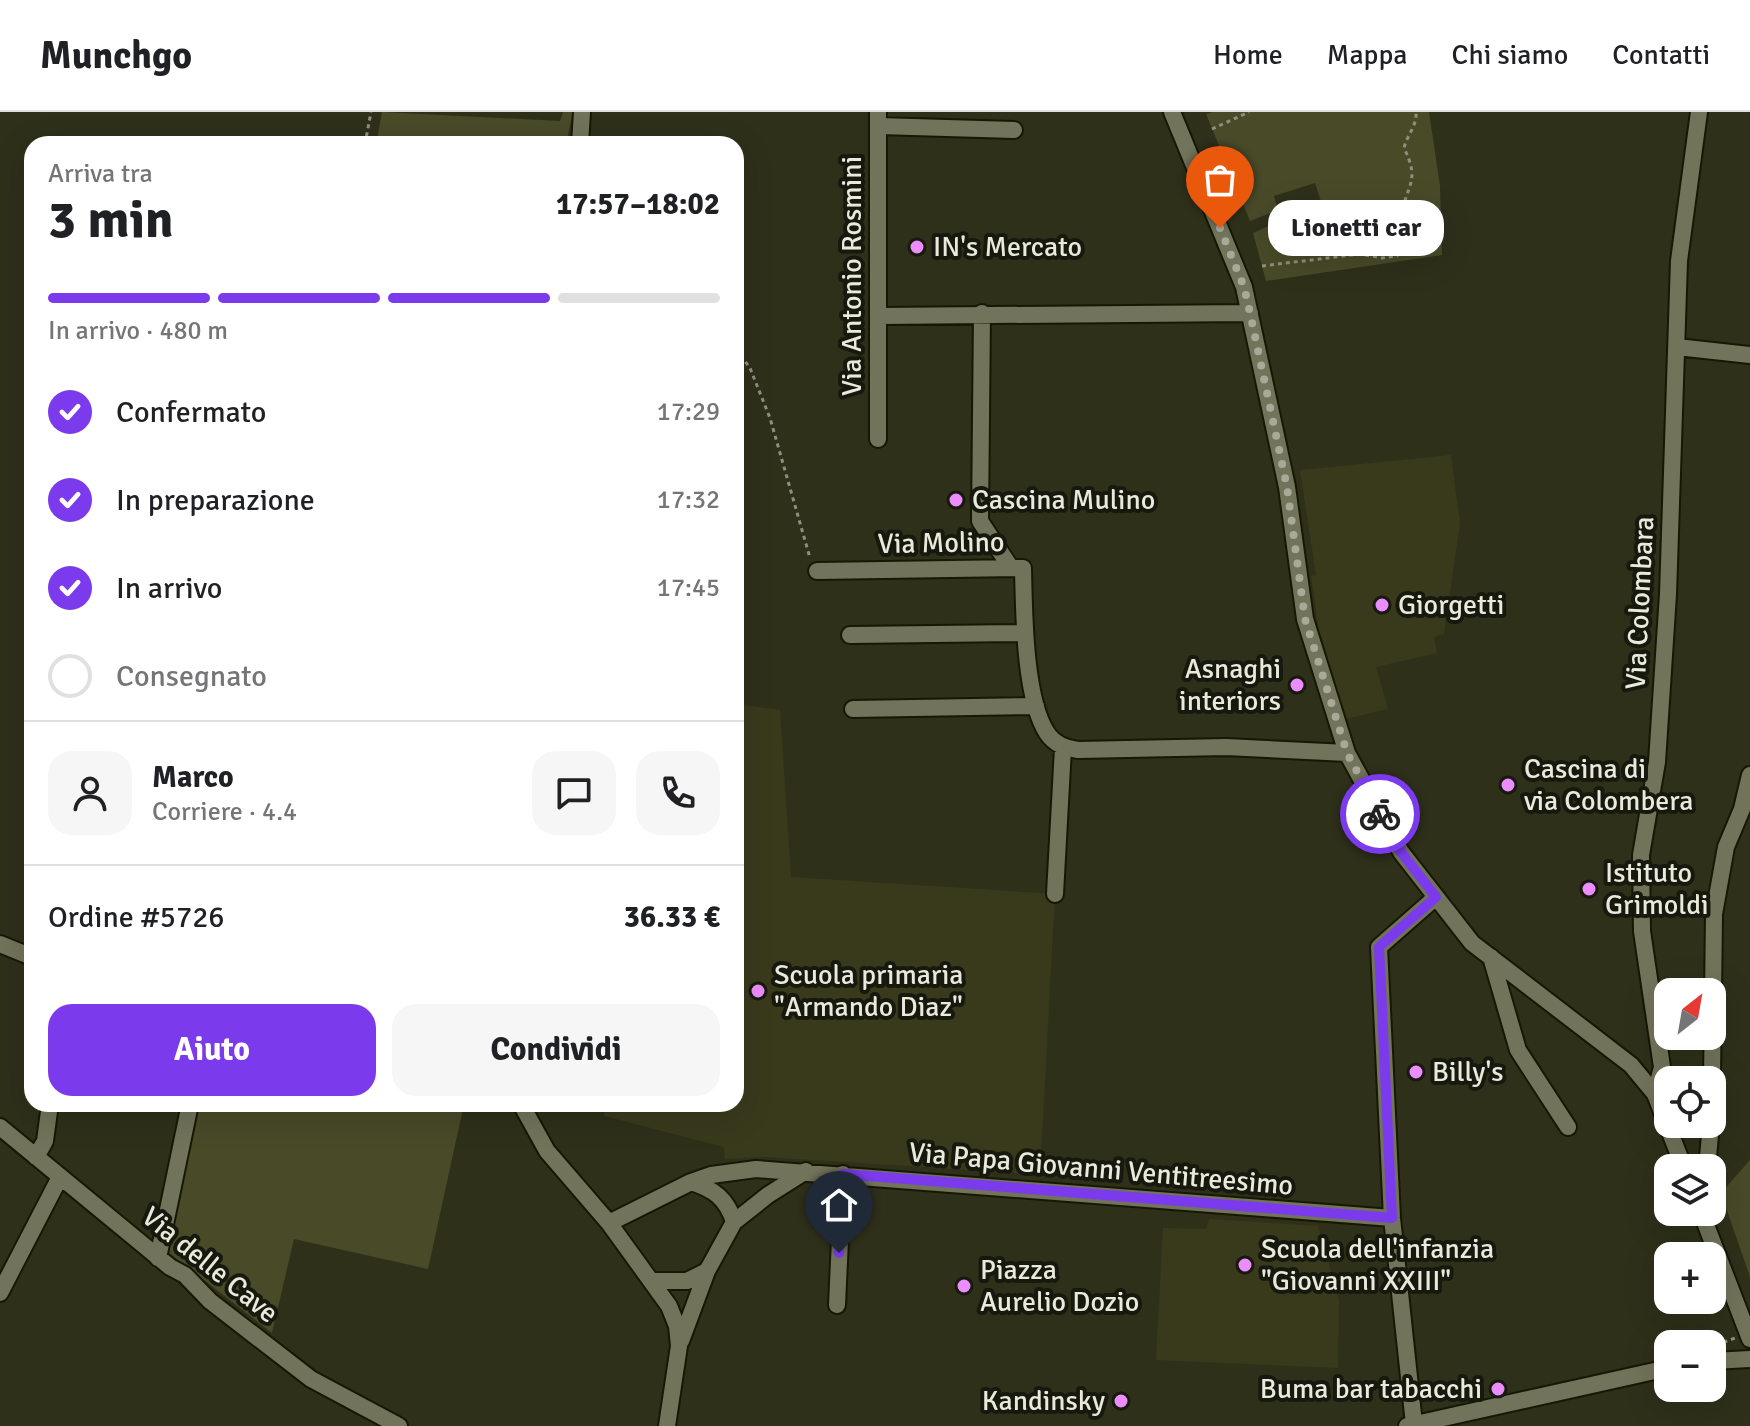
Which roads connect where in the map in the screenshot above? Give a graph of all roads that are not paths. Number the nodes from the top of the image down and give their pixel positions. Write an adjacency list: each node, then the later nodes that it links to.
1 (582, 112): 6 (street)
2 (1172, 112): 8 (street)
3 (1699, 112): 10 (street, Via Colombara)
4 (878, 119): 5 (street); 9 (street, Via Antonio Rosmini)
5 (1014, 130)
6 (580, 136)
7 (982, 313): 8 (street); 9 (street); 13 (street)
8 (1250, 313): 20 (street)
9 (878, 316): 12 (street, Via Antonio Rosmini)
10 (1677, 347): 11 (street); 27 (street, Via Colombara)
11 (1750, 355)
12 (878, 439)
13 (1011, 568): 14 (street, Via Molino); 15 (street, Via Molino)
14 (817, 571)
15 (1024, 633): 16 (street); 17 (street, Via Molino)
16 (850, 635)
17 (1036, 706): 18 (street); 19 (street, Via Molino)
18 (853, 709)
19 (1063, 748): 20 (street); 22 (street)
20 (1347, 753): 23 (street)
21 (1750, 775): 28 (street)
22 (1055, 894)
23 (1436, 897): 26 (street); 40 (street)
24 (0, 944): 25 (street)
25 (24, 954)
26 (1491, 957): 29 (street); 34 (street)
27 (1662, 1066)
28 (1712, 1066)
29 (1654, 1093)
30 (49, 1112): 35 (street)
31 (189, 1112): 44 (street)
32 (525, 1112): 42 (street)
33 (0, 1127): 35 (street, Via delle Cave)
34 (1568, 1127)
35 (36, 1157): 38 (street, Via delle Cave)
36 (806, 1171): 37 (street, Via Papa Giovanni Ventitreesimo); 39 (street, Via Papa Giovanni Ventitreesimo); 41 (street)
37 (843, 1174): 40 (street, Via Papa Giovanni Ventitreesimo); 48 (street)
38 (60, 1177): 44 (street, Via delle Cave); 47 (street)
39 (691, 1182): 41 (street); 42 (street, Via Papa Giovanni Ventitreesimo)
40 (1392, 1218): 54 (street)
41 (734, 1222): 45 (street)
42 (609, 1223): 46 (street)
43 (1706, 1226): 49 (street)
44 (164, 1262): 55 (street, Via delle Cave)
45 (707, 1271): 46 (street); 50 (street)
46 (653, 1281): 50 (street)
47 (0, 1293)
48 (837, 1305)
49 (1749, 1337)
50 (679, 1346): 56 (street)
51 (1750, 1359): 52 (street)
52 (1726, 1360)
53 (1654, 1371): 54 (street)
54 (1411, 1425)
55 (399, 1426)
56 (667, 1426)

